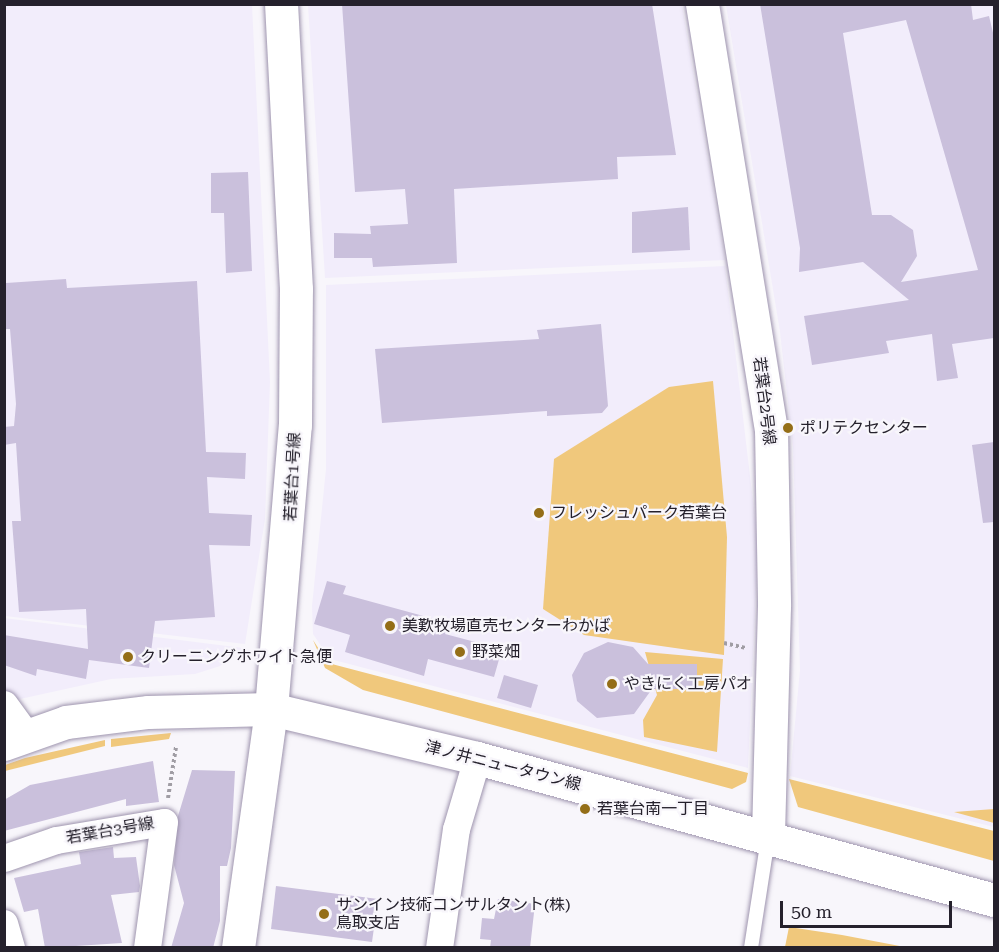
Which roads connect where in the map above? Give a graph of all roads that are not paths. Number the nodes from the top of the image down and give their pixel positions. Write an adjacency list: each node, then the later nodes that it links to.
1 (281, 4): 4 (street, 若葉台1号線)
2 (702, 4): 7 (street, 若葉台2号線)
3 (4, 704): 5 (street)
4 (271, 709): 5 (street, 津ノ井ニュータウン線); 6 (street, 津ノ井ニュータウン線); 13 (street, 若葉台1号線)
5 (16, 740)
6 (477, 758): 7 (street, 津ノ井ニュータウン線); 14 (street)
7 (768, 838): 9 (street, 津ノ井ニュータウン線); 15 (lane)
8 (4, 858): 12 (street, 若葉台3号線)
9 (994, 900)
10 (4, 922): 11 (street)
11 (11, 948)
12 (147, 948)
13 (238, 948)
14 (439, 948)
15 (751, 948)

